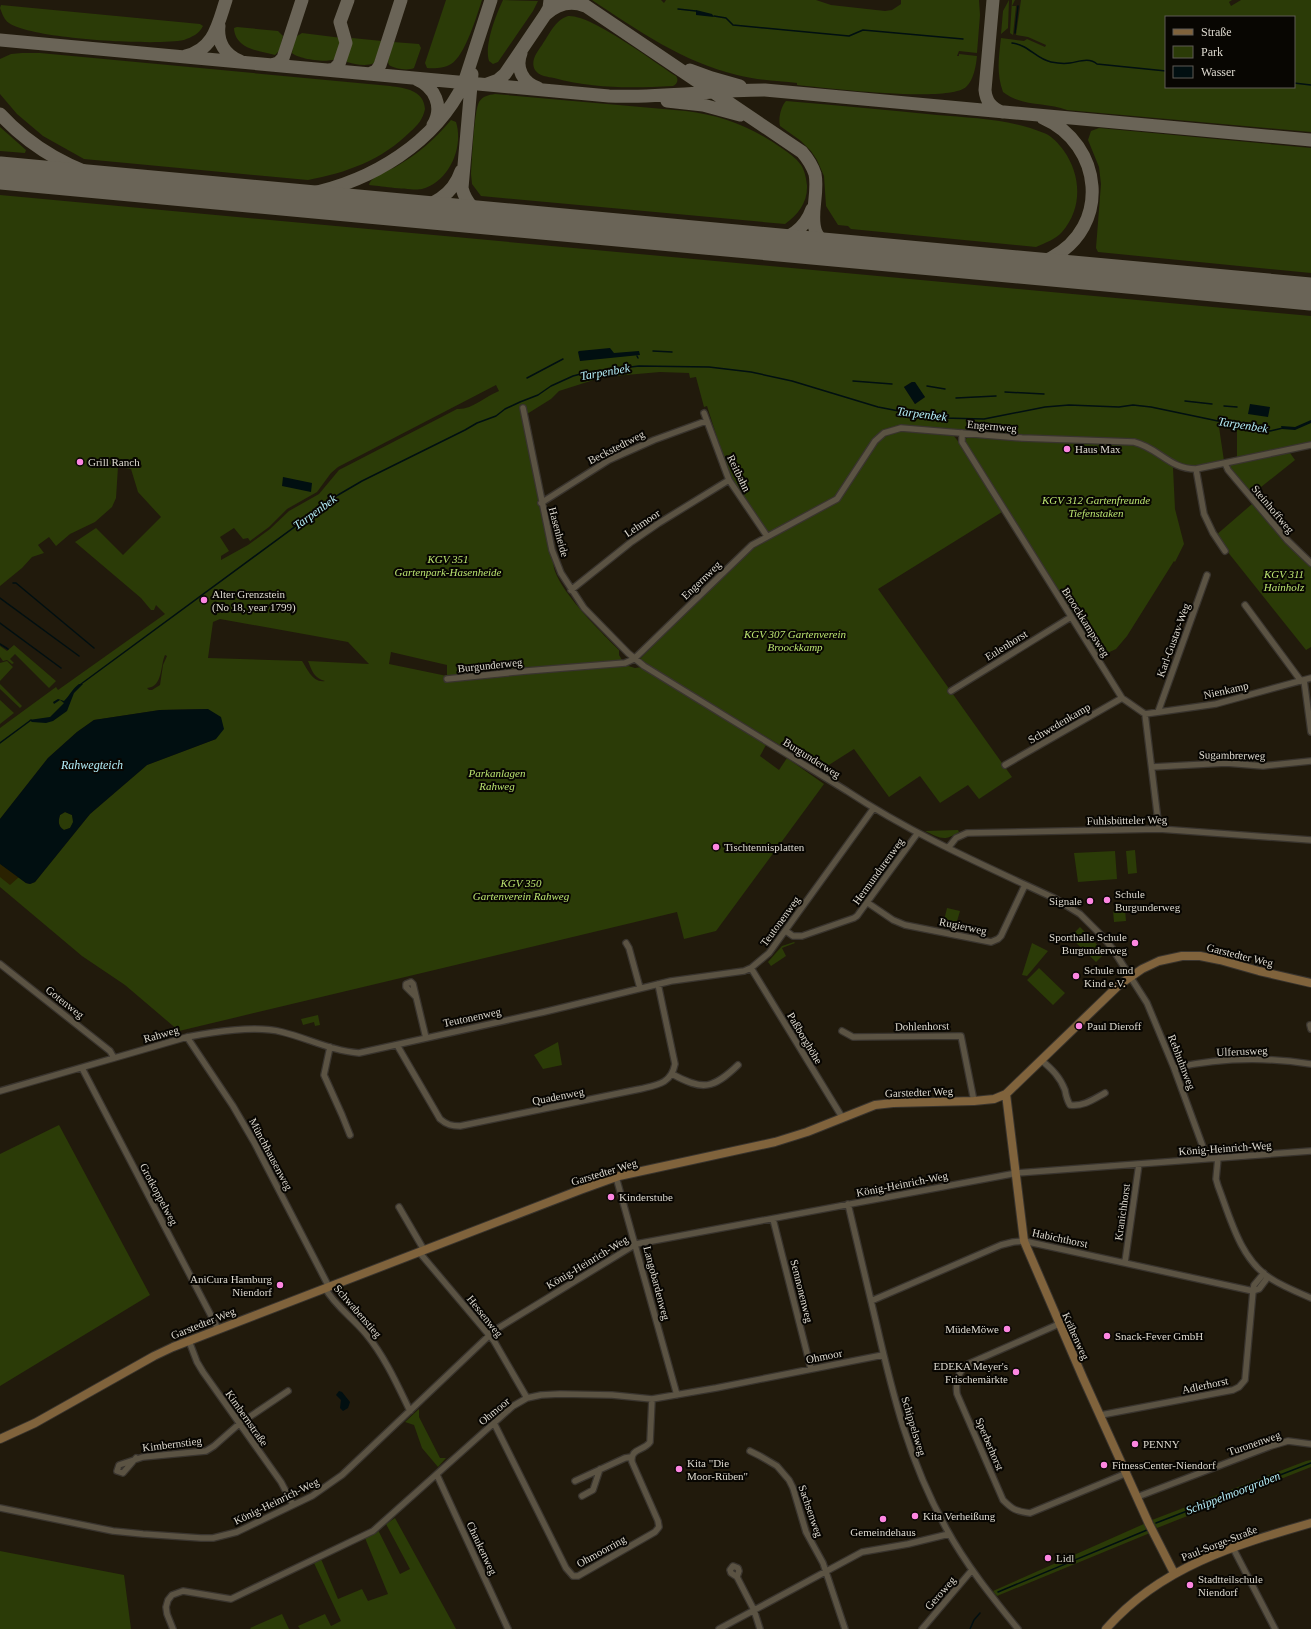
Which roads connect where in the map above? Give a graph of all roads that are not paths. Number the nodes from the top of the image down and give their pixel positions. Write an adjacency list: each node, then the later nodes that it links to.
1 (523, 408): 9 (street, Hasenheide)
2 (704, 413): 3 (street, Reitbahn)
3 (706, 421): 8 (street, Reitbahn); 9 (street, Beckstedtweg)
4 (962, 433): 7 (street, Engernweg); 10 (street, Engernweg); 16 (street, Broockkampsweg)
5 (1311, 445): 6 (street, Engernweg)
6 (1225, 463): 7 (street, Engernweg); 12 (street, Steinhoffweg)
7 (1196, 469): 11 (street)
8 (729, 480): 10 (street, Reitbahn); 14 (street, Lehmoor)
9 (541, 503): 14 (street, Hasenheide)
10 (767, 536): 17 (street, Engernweg)
11 (1225, 551)
12 (1311, 563)
13 (1207, 575): 23 (street, Karl-Gustav-Weg)
14 (571, 590): 17 (street, Hasenheide)
15 (1245, 605): 20 (street)
16 (1070, 617): 21 (street, Eulenhorst); 22 (street, Broockkampsweg)
17 (634, 659): 19 (street, Burgunderweg); 29 (street, Burgunderweg)
18 (1311, 678): 20 (street, Nienkamp)
19 (447, 679)
20 (1303, 681): 23 (street, Nienkamp); 25 (street)
21 (952, 691)
22 (1122, 698): 24 (street, Broockkampsweg); 27 (street, Schwedenkamp)
23 (1158, 712): 24 (street, Nienkamp)
24 (1145, 714): 28 (street)
25 (1311, 732)
26 (1311, 761): 28 (street, Sugambrerweg)
27 (1005, 765)
28 (1152, 767): 30 (street)
29 (873, 809): 31 (street, Burgunderweg); 36 (street, Teutonenweg)
30 (1159, 829): 32 (street, Fuhlsbütteler Weg); 33 (street, Fuhlsbütteler Weg)
31 (917, 834): 33 (street, Burgunderweg); 35 (street, Hermundurenweg)
32 (1311, 840)
33 (948, 848): 34 (street, Burgunderweg)
34 (1025, 885): 35 (street, Rugierweg); 40 (street, Burgunderweg)
35 (868, 903): 36 (street, Hermundurenweg)
36 (786, 931): 39 (street, Teutonenweg)
37 (626, 943): 43 (street)
38 (0, 964): 50 (street, Gotenweg)
39 (751, 968): 42 (street, Teutonenweg); 61 (street, Paßborghöhe)
40 (1130, 977): 41 (main road, Garstedter Weg); 51 (main road, Garstedter Weg); 55 (street, Rebhuhnweg)
41 (1311, 983)
42 (658, 984): 43 (street, Teutonenweg); 56 (street)
43 (640, 988): 47 (street, Teutonenweg)
44 (416, 997): 47 (street)
45 (842, 1031): 60 (street, Dohlenhorst)
46 (187, 1037): 49 (street, Rahweg); 50 (street, Rahweg); 77 (street, Münchhausenweg)
47 (426, 1038): 48 (street, Teutonenweg)
48 (397, 1045): 49 (street, Teutonenweg); 56 (street, Quadenweg)
49 (330, 1047): 62 (street)
50 (114, 1058): 54 (street, Rahweg)
51 (1041, 1060): 58 (street); 59 (main road, Garstedter Weg)
52 (1311, 1064): 55 (street, Ulferusweg)
53 (738, 1065): 56 (street)
54 (82, 1068): 57 (street, Rahweg); 82 (street, Grotkoppelweg)
55 (1174, 1068): 64 (street, Rebhuhnweg)
56 (672, 1074)
57 (0, 1090)
58 (1105, 1093)
59 (1006, 1094): 60 (main road, Garstedter Weg); 67 (main road, Krähenweg)
60 (974, 1101): 61 (main road, Garstedter Weg)
61 (842, 1117): 68 (main road, Garstedter Weg)
62 (350, 1135)
63 (1311, 1151): 65 (street, König-Heinrich-Weg)
64 (1207, 1158): 65 (street, König-Heinrich-Weg); 66 (street, König-Heinrich-Weg)
65 (1218, 1158): 76 (street)
66 (1139, 1164): 67 (street, König-Heinrich-Weg); 75 (street, Kranichhorst)
67 (1017, 1173): 69 (street, König-Heinrich-Weg); 72 (main road, Krähenweg)
68 (616, 1177): 73 (street, Langobardenweg); 74 (main road, Garstedter Weg)
69 (848, 1204): 71 (street, König-Heinrich-Weg); 80 (street, Schippelsweg)
70 (399, 1208): 74 (street)
71 (773, 1219): 73 (street, König-Heinrich-Weg); 86 (street, Semnonenweg)
72 (1024, 1241): 75 (street, Habichthorst); 80 (street, Habichthorst); 81 (main road, Krähenweg)
73 (636, 1244): 83 (street, König-Heinrich-Weg); 88 (street, Langobardenweg)
74 (421, 1251): 77 (main road, Garstedter Weg); 83 (street, Hessenweg)
75 (1125, 1262): 78 (street, Habichthorst)
76 (1266, 1275): 78 (street); 79 (street)
77 (327, 1287): 82 (main road, Garstedter Weg); 91 (street, Schwabenstieg)
78 (1253, 1291): 92 (street, Adlerhorst)
79 (1311, 1298)
80 (871, 1301): 85 (street, Schippelsweg)
81 (1059, 1324): 92 (main road, Krähenweg); 101 (street, Sperberhorst)
82 (218, 1329): 84 (main road, Garstedter Weg)
83 (489, 1335): 89 (street, Hessenweg); 91 (street, König-Heinrich-Weg)
84 (189, 1340): 94 (street, Kimbernstraße); 95 (main road, Garstedter Weg)
85 (884, 1355): 86 (street, Ohmoor); 111 (street, Schippelsweg)
86 (811, 1369): 88 (street, Ohmoor)
87 (288, 1391): 94 (street, Kimbernstieg)
88 (677, 1395): 90 (street, Ohmoor)
89 (527, 1398): 90 (street, Ohmoor); 93 (street, Ohmoor)
90 (652, 1399): 98 (street)
91 (410, 1411): 108 (street, König-Heinrich-Weg)
92 (1101, 1415): 101 (main road, Krähenweg)
93 (494, 1423): 98 (street, Ohmoorring); 103 (street, Ohmoor)
94 (239, 1424): 99 (street, Kimbernstieg); 108 (street, Kimbernstraße)
95 (0, 1439)
96 (1311, 1444): 107 (street, Turonenweg)
97 (750, 1451): 114 (street, Sachsenweg)
98 (631, 1457): 100 (street)
99 (136, 1458)
100 (600, 1469): 102 (street); 105 (street)
101 (1126, 1473): 107 (main road, Krähenweg)
102 (589, 1474): 104 (street); 105 (street)
103 (437, 1475): 118 (street, Ohmoor); 119 (street, Chaukenweg)
104 (575, 1481)
105 (596, 1481): 106 (street)
106 (582, 1496)
107 (1138, 1497): 115 (main road, Krähenweg)
108 (293, 1505): 109 (street, König-Heinrich-Weg)
109 (0, 1508)
110 (1311, 1523): 112 (main road, Paul-Sorge-Straße)
111 (949, 1534): 113 (street, Schippelsweg); 114 (street)
112 (1233, 1548): 115 (main road, Paul-Sorge-Straße); 126 (street)
113 (972, 1570): 123 (street, Geroweg); 124 (street, Schippelsweg)
114 (826, 1571): 117 (street); 122 (street, Sachsenweg)
115 (1174, 1574): 125 (main road, Paul-Sorge-Straße)
116 (737, 1577): 117 (street)
117 (754, 1610): 120 (street); 121 (street)
118 (173, 1629)
119 (508, 1629)
120 (719, 1629)
121 (760, 1629)
122 (845, 1629)
123 (922, 1629)
124 (1018, 1629)
125 (1106, 1629)
126 (1275, 1629)

